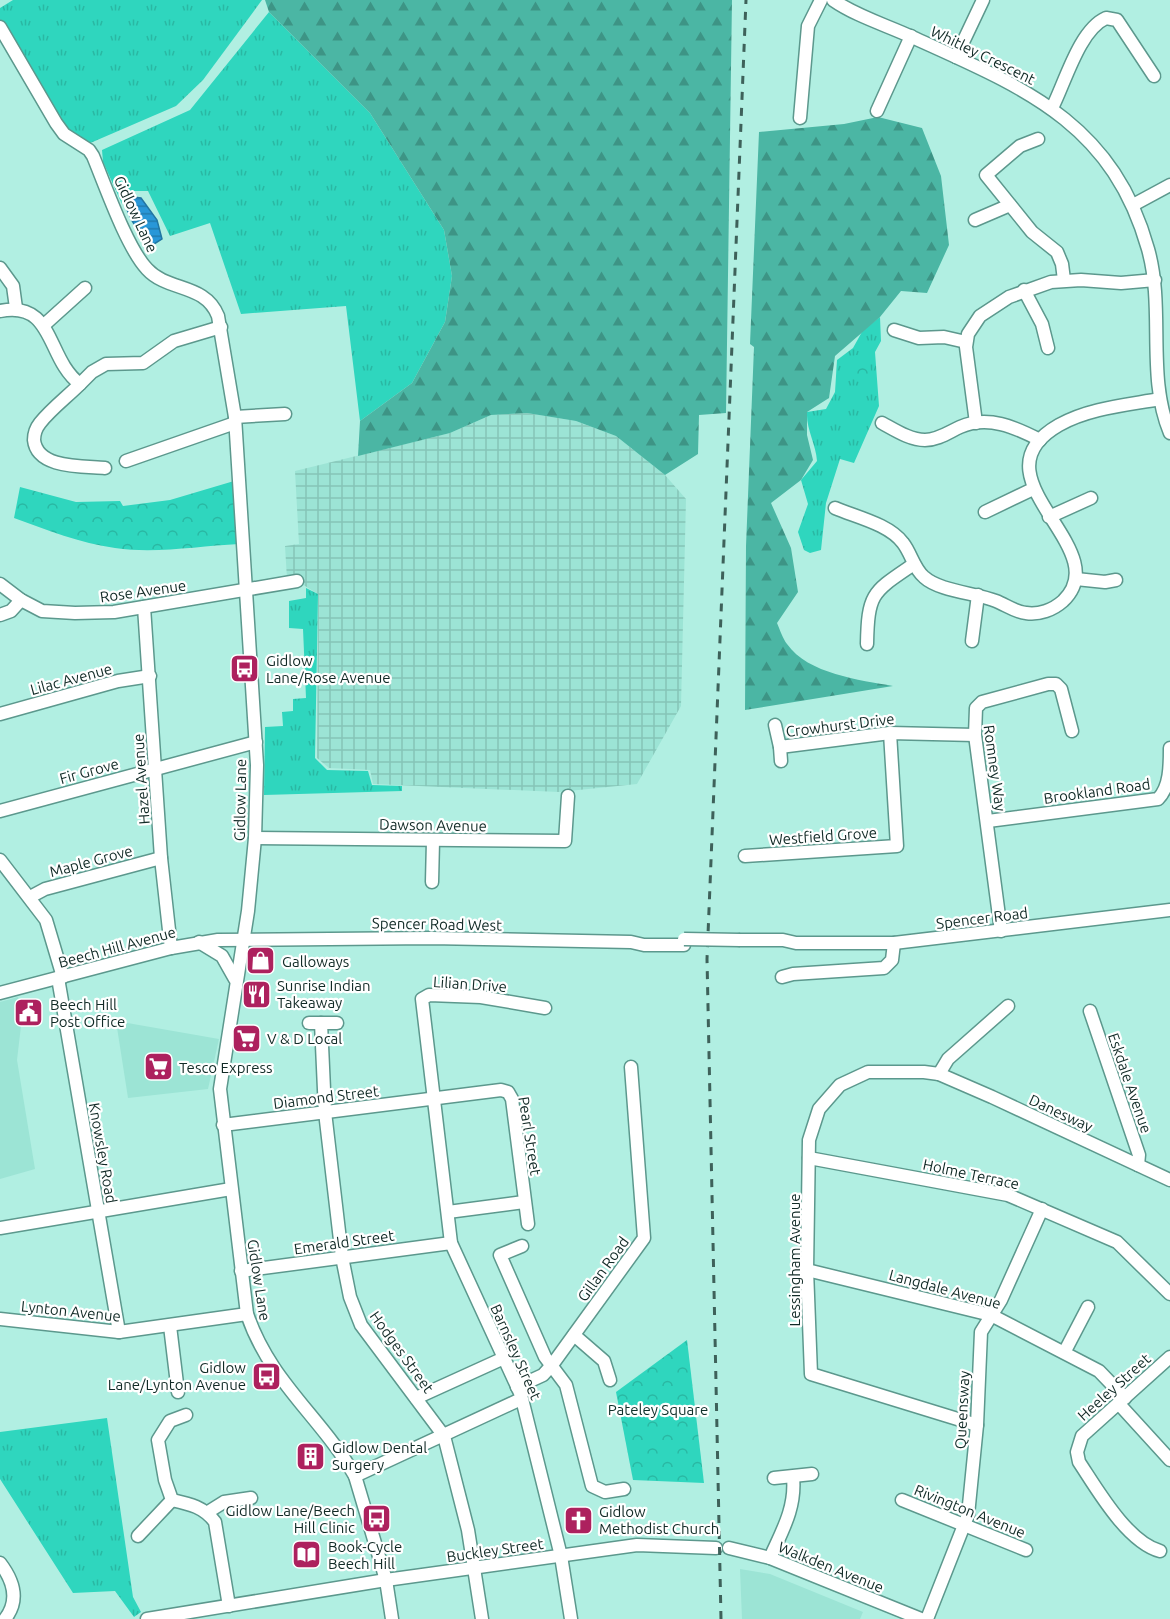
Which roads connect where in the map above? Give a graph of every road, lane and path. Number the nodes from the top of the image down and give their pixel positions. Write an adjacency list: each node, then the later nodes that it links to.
1 (821, 0): 10 (street)
2 (833, 0): 5 (street, Whitley Crescent)
3 (982, 0): 6 (street)
4 (0, 27): 24 (street, Gidlow Lane)
5 (911, 36): 6 (street, Whitley Crescent); 8 (street)
6 (956, 57): 9 (street, Whitley Crescent)
7 (1154, 76): 9 (street)
8 (893, 108)
9 (1052, 108): 14 (street, Whitley Crescent)
10 (800, 118)
11 (1038, 139): 13 (street)
12 (1170, 185): 14 (street)
13 (1010, 205): 15 (street); 17 (street)
14 (1133, 205): 18 (street, Whitley Crescent)
15 (975, 220)
16 (0, 268): 21 (street)
17 (1064, 280): 18 (street); 20 (street)
18 (1155, 280): 29 (street, Whitley Crescent)
19 (85, 288): 23 (street)
20 (1024, 290): 26 (street); 27 (street)
21 (16, 308): 22 (street); 23 (street)
22 (0, 311)
23 (44, 326): 28 (street)
24 (221, 327): 28 (street); 31 (street, Gidlow Lane)
25 (892, 330): 26 (street)
26 (966, 342): 33 (street)
27 (1050, 361)
28 (80, 384): 37 (street)
29 (1160, 399): 34 (street, Whitley Crescent); 35 (street)
30 (285, 415): 31 (street)
31 (235, 420): 36 (street); 48 (street, Gidlow Lane)
32 (882, 423): 33 (street)
33 (976, 423): 35 (street)
34 (1170, 434)
35 (1040, 440): 38 (street)
36 (126, 461)
37 (105, 468)
38 (1034, 489): 41 (street); 42 (street)
39 (1093, 497): 42 (street)
40 (835, 508): 43 (street)
41 (985, 512)
42 (1049, 517): 44 (street)
43 (914, 564): 49 (street); 53 (street)
44 (1076, 579): 45 (street); 49 (street)
45 (1120, 580)
46 (297, 581): 48 (street, Rose Avenue)
47 (0, 584): 50 (street, Rose Avenue)
48 (246, 589): 51 (street, Rose Avenue); 61 (street, Gidlow Lane)
49 (978, 595): 54 (street)
50 (21, 600): 51 (street, Rose Avenue); 52 (street)
51 (144, 607): 55 (street, Hazel Avenue)
52 (0, 615)
53 (864, 636)
54 (972, 641)
55 (150, 676): 56 (street, Lilac Avenue); 65 (street, Hazel Avenue)
56 (0, 714)
57 (775, 725): 62 (street, Crowhurst Drive)
58 (1072, 731): 60 (street, Romney Way)
59 (890, 733): 60 (street, Crowhurst Drive); 62 (street, Crowhurst Drive); 71 (street, Westfield Grove)
60 (975, 735): 68 (street, Romney Way)
61 (256, 742): 65 (street, Fir Grove); 69 (street, Gidlow Lane)
62 (780, 747): 64 (street, Crowhurst Drive)
63 (1170, 748): 68 (street, Brookland Road)
64 (781, 761)
65 (155, 769): 67 (street, Fir Grove); 72 (street, Hazel Avenue)
66 (568, 796): 70 (street, Dawson Avenue)
67 (0, 811)
68 (988, 821): 77 (street, Romney Way)
69 (255, 838): 70 (street, Dawson Avenue); 78 (street, Gidlow Lane)
70 (433, 841): 74 (street)
71 (745, 856)
72 (161, 858): 75 (street, Maple Grove); 82 (street, Hazel Avenue)
73 (0, 860): 75 (street, Knowsley Road)
74 (432, 882)
75 (30, 897): 84 (street, Knowsley Road)
76 (1170, 910): 77 (street, Spencer Road)
77 (1000, 931): 81 (street, Spencer Road)
78 (242, 939): 79 (street, Beech Hill Avenue); 80 (street, Spencer Road West); 85 (street, Gidlow Lane)
79 (200, 942): 82 (street, Beech Hill Avenue); 85 (street)
80 (739, 943): 81 (street, Spencer Road)
81 (894, 943): 83 (street)
82 (171, 948): 84 (street, Beech Hill Avenue)
83 (782, 977)
84 (60, 978): 86 (street, Beech Hill Avenue); 102 (street, Knowsley Road)
85 (235, 980): 95 (street, Gidlow Lane)
86 (3, 990)
87 (1008, 1006): 92 (street)
88 (545, 1008): 93 (street, Lilian Drive)
89 (1090, 1011): 97 (street, Eskdale Avenue)
90 (337, 1023): 94 (street, Hodges Street)
91 (631, 1067): 118 (street, Gillan Road)
92 (939, 1074): 96 (street, Lessingham Avenue); 97 (street, Danesway)
93 (434, 1100): 94 (street, Diamond Street); 100 (street, Pearl Street); 103 (street, Barnsley Street)
94 (325, 1113): 95 (street, Diamond Street); 108 (street, Hodges Street)
95 (223, 1125): 99 (street, Gidlow Lane)
96 (809, 1158): 101 (street, Holme Terrace); 109 (street, Lessingham Avenue)
97 (1138, 1165): 98 (street, Danesway)
98 (1170, 1180)
99 (231, 1189): 102 (street); 110 (street, Gidlow Lane)
100 (524, 1202): 103 (street); 104 (street, Pearl Street)
101 (1042, 1209): 111 (street, Holme Terrace); 114 (street, Queensway)
102 (98, 1211): 105 (street); 117 (street, Knowsley Road)
103 (448, 1212): 106 (street, Barnsley Street)
104 (528, 1224)
105 (0, 1228)
106 (451, 1243): 108 (street, Emerald Street); 120 (street, Barnsley Street)
107 (522, 1246): 122 (street)
108 (342, 1257): 110 (street, Emerald Street); 126 (street, Hodges Street)
109 (807, 1270): 114 (street, Langdale Avenue); 129 (street, Lessingham Avenue)
110 (241, 1271): 113 (street, Gidlow Lane)
111 (1170, 1294)
112 (1088, 1307): 119 (street)
113 (247, 1314): 116 (street, Lynton Avenue); 133 (street, Gidlow Lane)
114 (992, 1315): 119 (street, Langdale Avenue); 129 (street, Queensway)
115 (0, 1319): 117 (street, Lynton Avenue)
116 (170, 1326): 117 (street, Lynton Avenue); 124 (street)
117 (119, 1332)
118 (574, 1335): 122 (street, Gillan Road); 123 (street)
119 (1065, 1352): 127 (street, Langdale Avenue)
120 (504, 1358): 125 (street, Barnsley Street); 126 (street)
121 (1168, 1363): 127 (street, Heeley Street)
122 (552, 1365): 125 (street, Gillan Road); 136 (street)
123 (610, 1380)
124 (177, 1392)
125 (519, 1393): 130 (street, Gillan Road); 147 (street, Barnsley Street)
126 (416, 1398): 130 (street, Hodges Street)
127 (1122, 1401): 131 (street, Langdale Avenue); 146 (street, Heeley Street)
128 (186, 1415): 138 (street)
129 (977, 1425): 141 (street, Queensway)
130 (444, 1436): 133 (street, Gillan Road); 150 (street, Hodges Street)
131 (1170, 1460)
132 (812, 1474): 134 (street)
133 (355, 1476): 151 (street, Gidlow Lane)
134 (792, 1476): 135 (street); 148 (street)
135 (774, 1478)
136 (624, 1490)
137 (242, 1496): 140 (street)
138 (171, 1500): 140 (street); 142 (street)
139 (902, 1500): 141 (street, Rivington Avenue)
140 (208, 1512): 152 (street)
141 (964, 1526): 145 (street, Rivington Avenue); 160 (street, Queensway)
142 (138, 1536)
143 (716, 1548): 147 (street, Buckley Street)
144 (729, 1548): 148 (street, Walkden Avenue)
145 (1026, 1550)
146 (1160, 1551)
147 (561, 1556): 150 (street, Buckley Street); 158 (street, Barnsley Street)
148 (770, 1558): 159 (street, Walkden Avenue)
149 (0, 1563): 154 (street)
150 (474, 1568): 151 (street, Buckley Street); 157 (street, Hodges Street)
151 (386, 1580): 152 (street, Buckley Street); 156 (street, Gidlow Lane)
152 (229, 1606): 153 (street, Buckley Street)
153 (167, 1617): 155 (street, Buckley Street)
154 (5, 1619)
155 (147, 1619)
156 (392, 1619)
157 (482, 1619)
158 (571, 1619)
159 (921, 1619)
160 (927, 1619)

